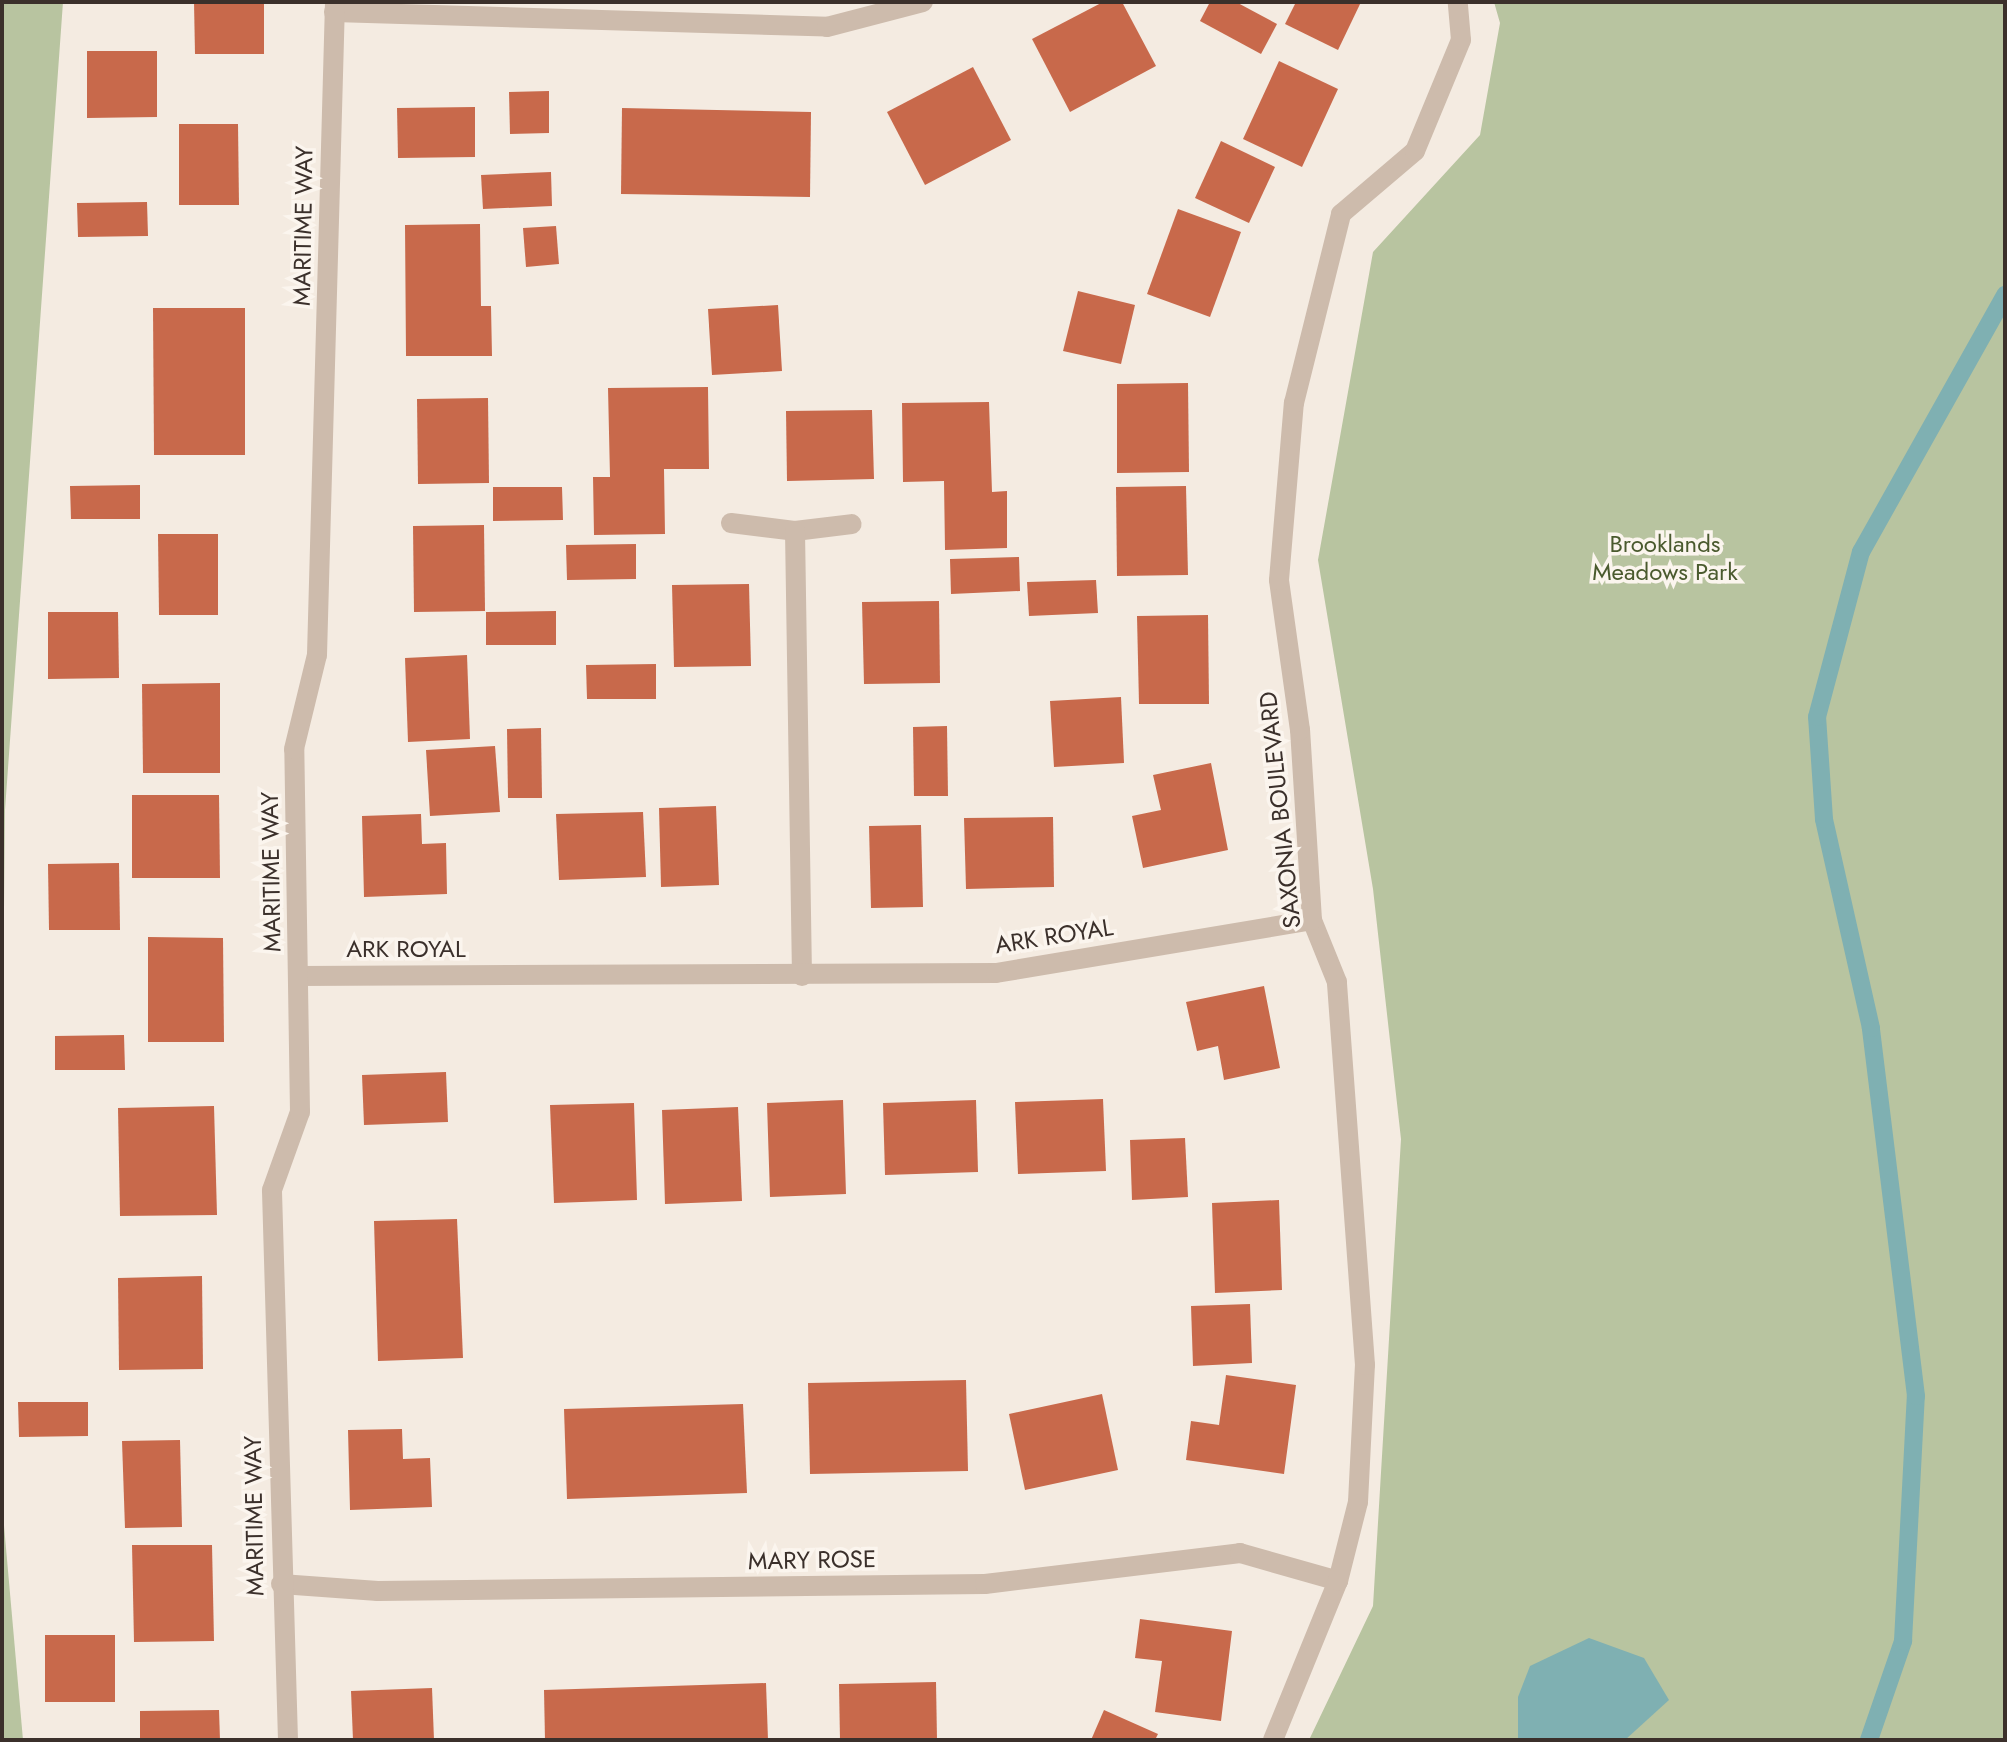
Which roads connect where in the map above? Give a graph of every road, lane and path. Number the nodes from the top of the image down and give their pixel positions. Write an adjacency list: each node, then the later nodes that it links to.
1 (923, 2): 3 (street)
2 (1458, 2): 7 (street, SAXONIA BOULEVARD)
3 (334, 7): 8 (street, MARITIME WAY)
4 (731, 523): 6 (street)
5 (852, 524): 6 (street)
6 (795, 531): 9 (street)
7 (1312, 920): 9 (street, ARK ROYAL); 10 (street, SAXONIA BOULEVARD)
8 (299, 976): 9 (street, ARK ROYAL); 11 (street, MARITIME WAY)
9 (802, 976)
10 (1338, 1581): 11 (street, MARY ROSE); 13 (street, SAXONIA BOULEVARD)
11 (281, 1584): 12 (street, MARITIME WAY)
12 (288, 1740)
13 (1273, 1740)

